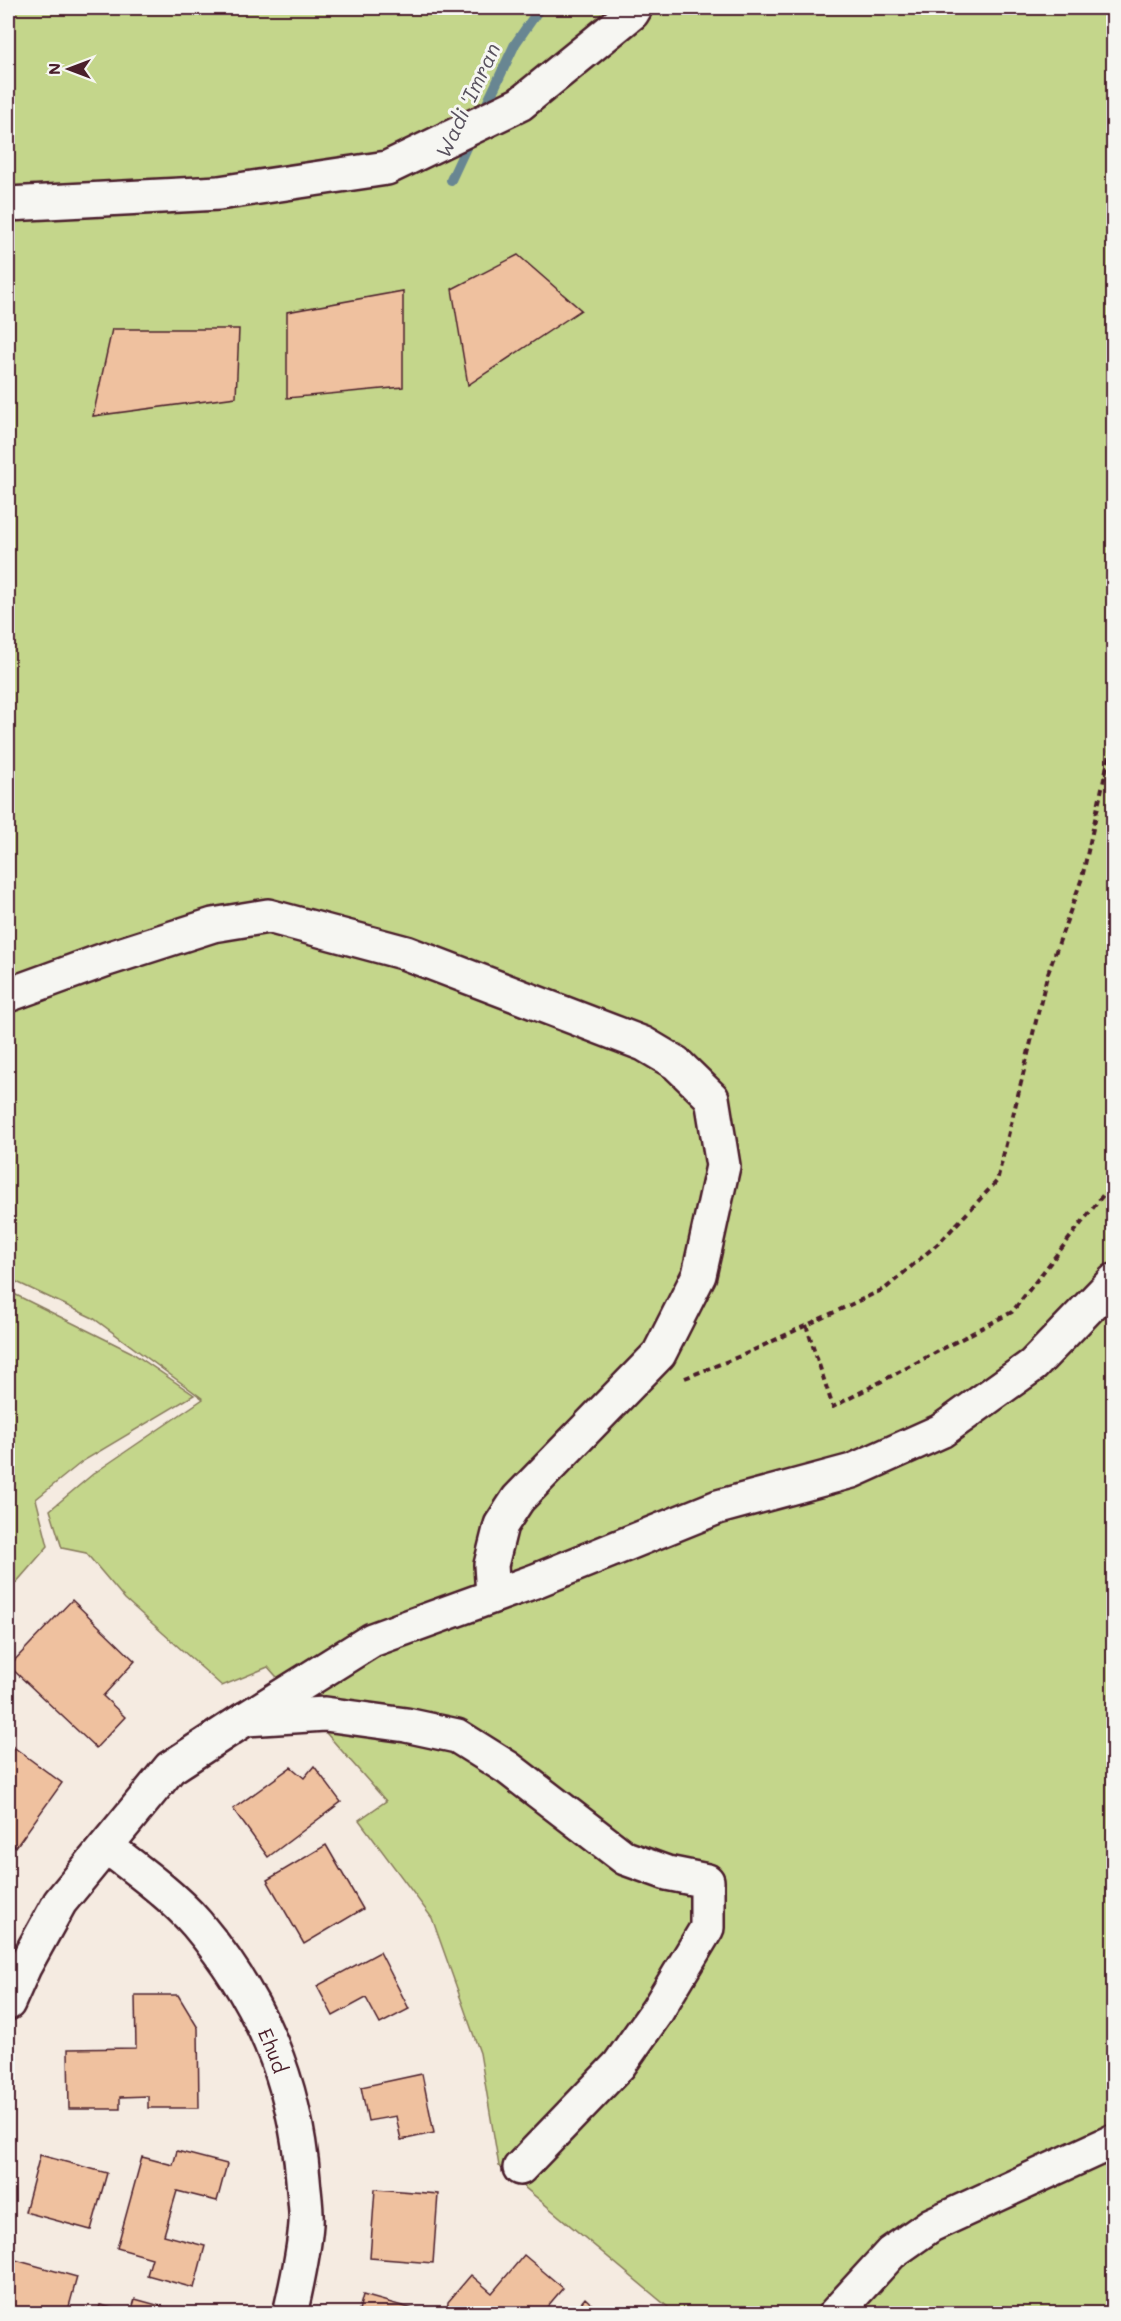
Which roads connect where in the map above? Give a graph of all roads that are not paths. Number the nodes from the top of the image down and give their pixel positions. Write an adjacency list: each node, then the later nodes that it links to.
1 (635, 8): 2 (street)
2 (8, 204)
3 (8, 995): 5 (street)
4 (1113, 1281): 5 (street)
5 (493, 1594): 6 (street)
6 (245, 1719): 7 (street); 10 (street)
7 (107, 1847): 8 (street); 11 (street, Ehud)
8 (8, 2003)
9 (1113, 2141): 12 (street)
10 (520, 2168)
11 (290, 2313)
12 (835, 2313)

